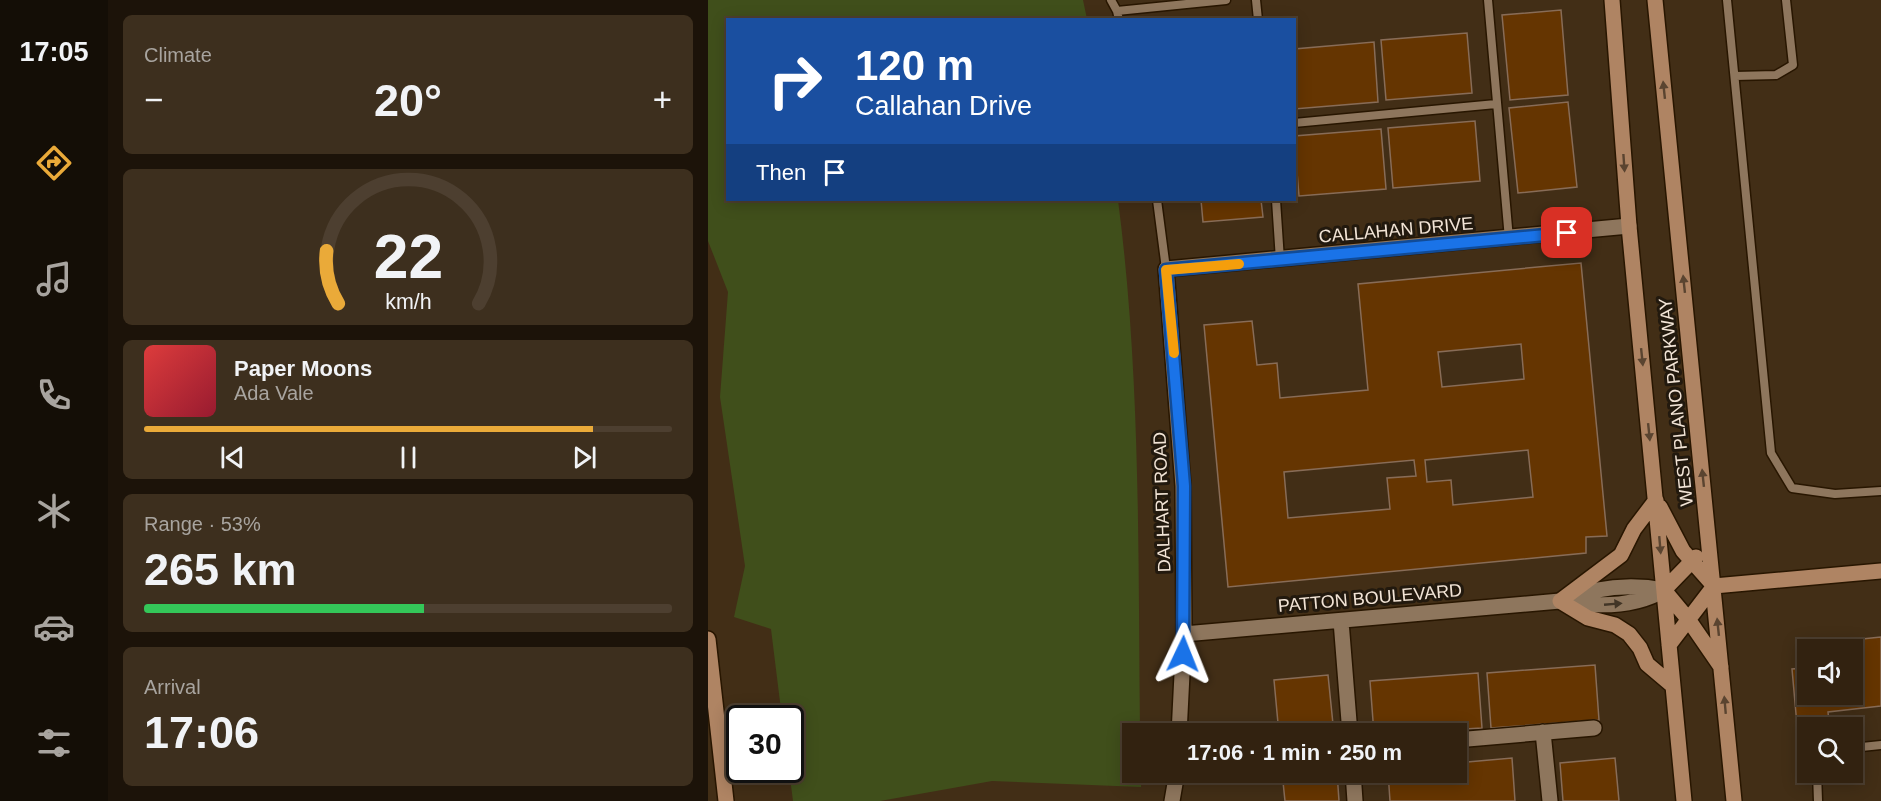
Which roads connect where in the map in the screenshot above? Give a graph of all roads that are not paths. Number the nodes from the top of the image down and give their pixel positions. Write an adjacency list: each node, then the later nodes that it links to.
1 (1111, 0): 9 (lane)
2 (1226, 0): 9 (lane)
3 (1256, 0): 10 (lane)
4 (1488, 0): 12 (lane)
5 (1612, 0): 16 (main road, WEST PLANO PARKWAY, one-way to 16)
6 (1655, 0): 22 (main road, WEST PLANO PARKWAY, one-way to 6)
7 (1727, 0): 11 (lane)
8 (1786, 0): 11 (lane)
9 (1118, 15)
10 (1258, 18)
11 (1735, 76): 20 (lane)
12 (1496, 104): 13 (lane); 17 (lane)
13 (1296, 123)
14 (1157, 201): 19 (lane)
15 (1276, 201): 18 (lane)
16 (1629, 226): 17 (street, CALLAHAN DRIVE); 21 (main road, WEST PLANO PARKWAY, one-way to 21)
17 (1509, 239): 18 (street, CALLAHAN DRIVE)
18 (1280, 260): 19 (street, CALLAHAN DRIVE)
19 (1166, 270): 30 (street, DALHART ROAD)
20 (1881, 491)
21 (1656, 500): 23 (main road); 26 (main road, WEST PLANO PARKWAY, one-way to 26); 27 (main road)
22 (1709, 536): 23 (main road); 25 (main road, WEST PLANO PARKWAY)
23 (1691, 563): 25 (main road); 26 (main road)
24 (1881, 571): 25 (main road)
25 (1714, 586): 28 (main road); 33 (main road, WEST PLANO PARKWAY, one-way to 25)
26 (1664, 590): 27 (street, PATTON BOULEVARD); 28 (main road); 32 (main road, WEST PLANO PARKWAY)
27 (1560, 601): 29 (street, PATTON BOULEVARD); 34 (main road)
28 (1688, 619): 32 (main road); 33 (main road)
29 (1341, 621): 30 (street, PATTON BOULEVARD); 36 (street)
30 (1184, 634): 35 (street, DALHART ROAD)
31 (708, 639): 45 (main road)
32 (1669, 645): 34 (main road, WEST PLANO PARKWAY)
33 (1722, 668): 50 (main road, WEST PLANO PARKWAY, one-way to 33)
34 (1673, 686): 49 (main road, WEST PLANO PARKWAY)
35 (1180, 723)
36 (1349, 723)
37 (1594, 728): 38 (street)
38 (1543, 732): 39 (street); 48 (street)
39 (1467, 739)
40 (1881, 745): 41 (lane)
41 (1863, 747)
42 (1175, 783): 46 (street)
43 (1354, 783): 47 (street)
44 (1817, 783): 51 (lane)
45 (726, 801)
46 (1172, 801)
47 (1355, 801)
48 (1550, 801)
49 (1684, 801)
50 (1734, 801)
51 (1818, 801)

